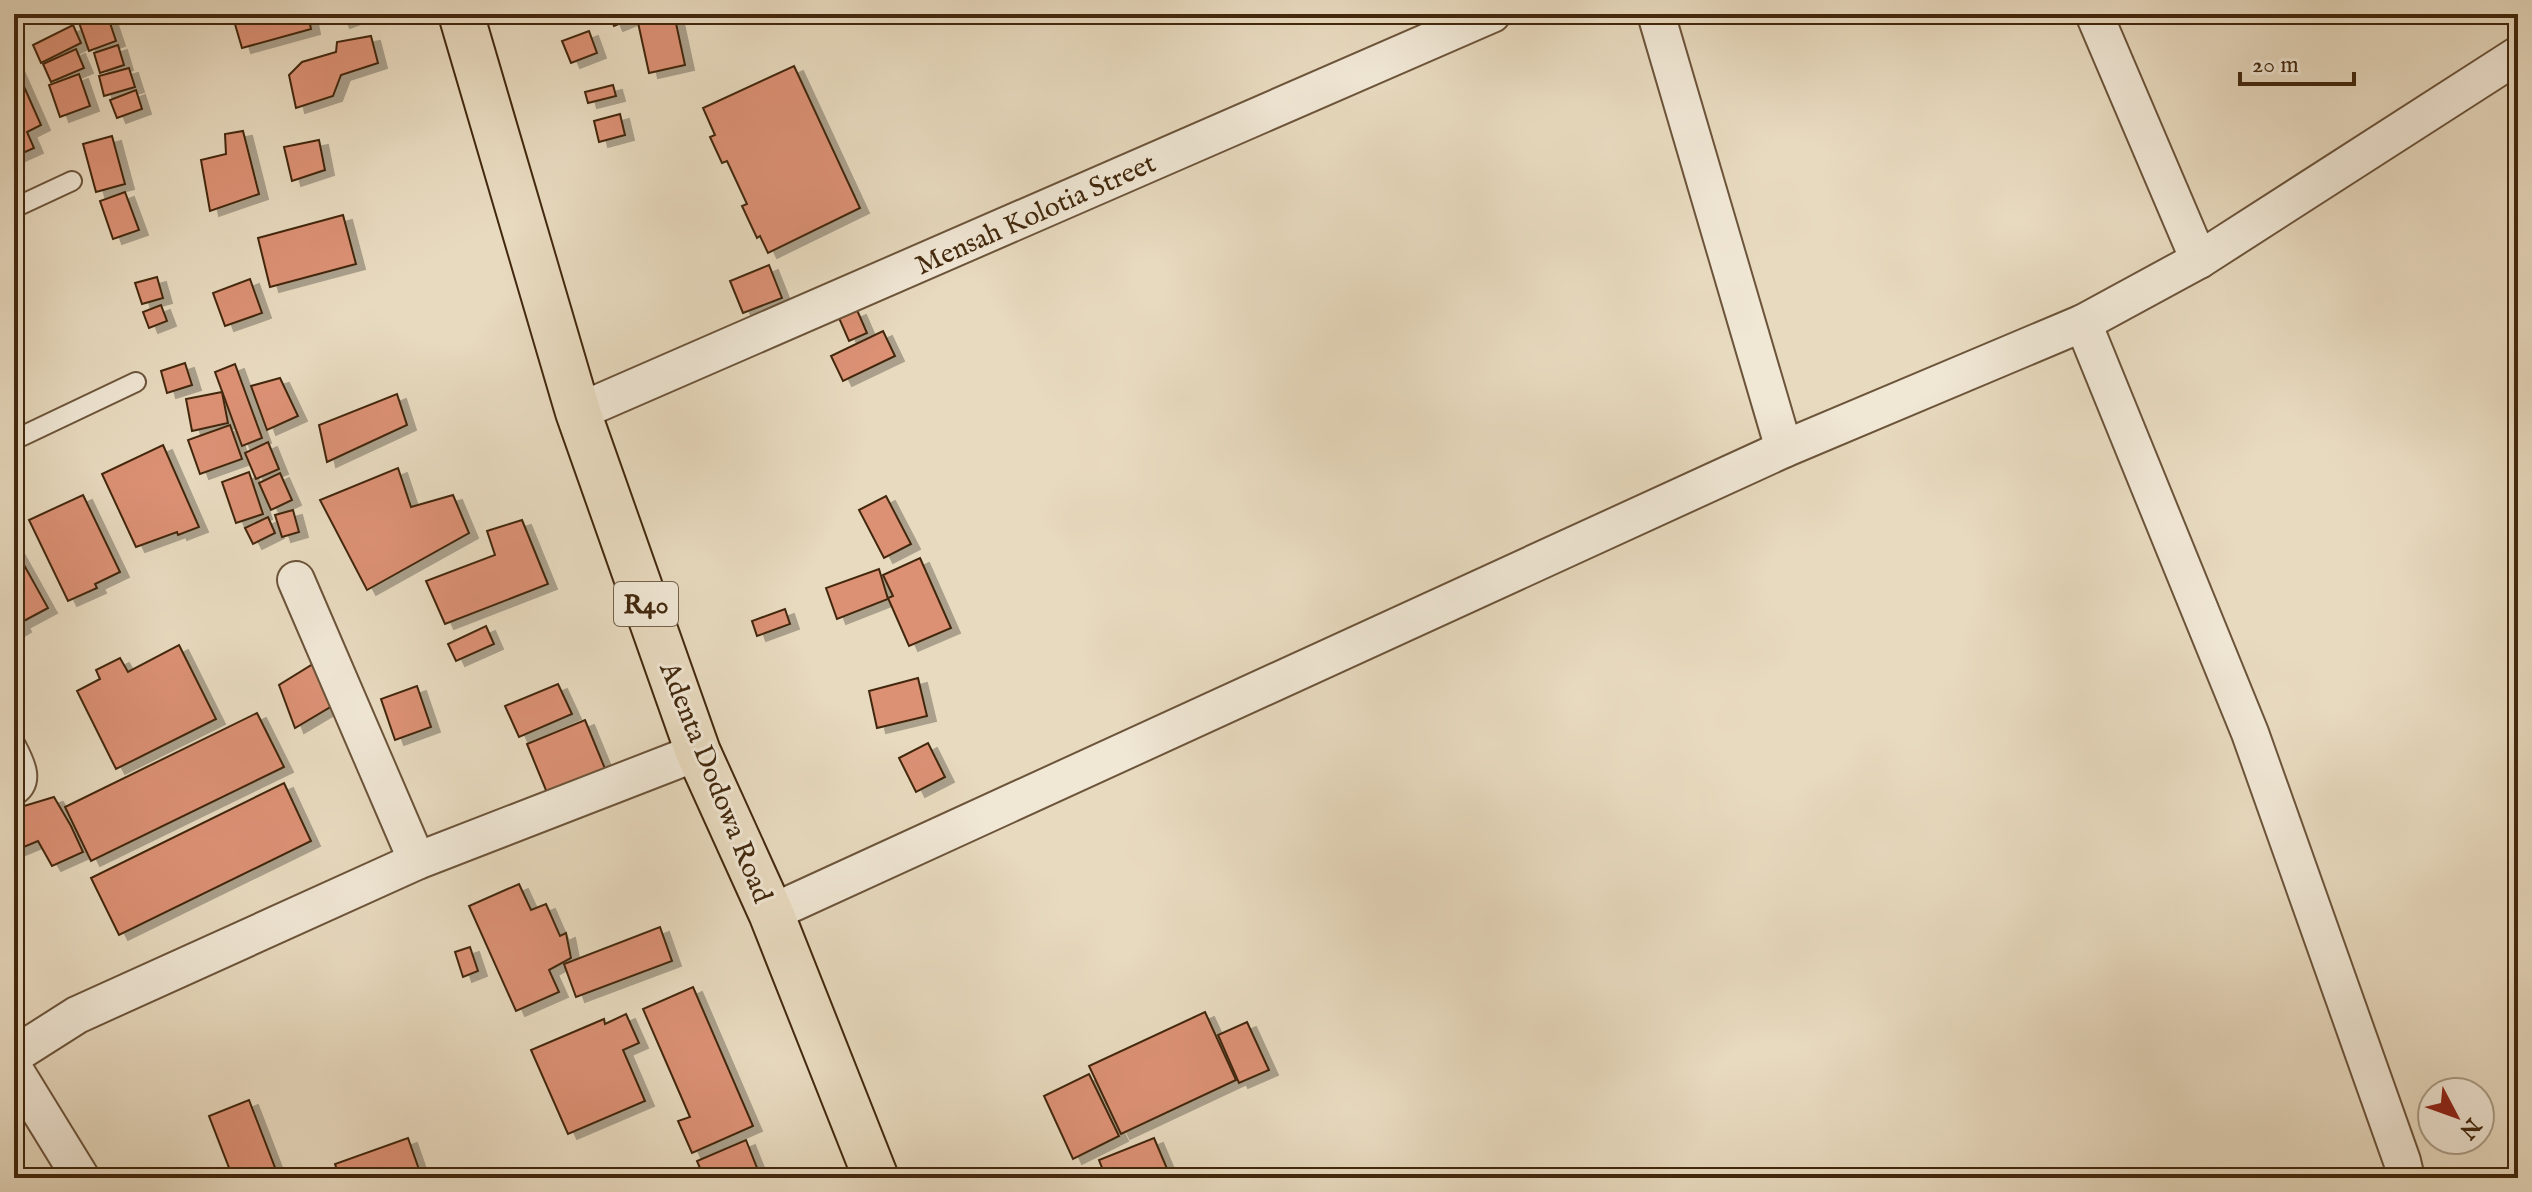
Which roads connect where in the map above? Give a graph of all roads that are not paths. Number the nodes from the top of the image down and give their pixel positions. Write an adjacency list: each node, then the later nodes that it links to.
1 (461, 14): 11 (main road, Adenta Dodowa Road / R40)
2 (1492, 14): 11 (street, Mensah Kolotia Street)
3 (1656, 14): 13 (street)
4 (2094, 14): 8 (street)
5 (2518, 55): 8 (street)
6 (72, 181): 7 (lane)
7 (14, 208)
8 (2199, 260): 9 (street)
9 (2083, 323): 13 (street); 24 (street)
10 (136, 382): 12 (lane)
11 (578, 412): 16 (main road, Adenta Dodowa Road / R40)
12 (14, 440)
13 (1784, 449): 19 (street)
14 (296, 580): 18 (street)
15 (14, 741): 17 (lane)
16 (698, 752): 18 (street); 19 (main road, Adenta Dodowa Road / R40)
17 (14, 797)
18 (417, 861): 20 (street)
19 (771, 913): 23 (main road, Adenta Dodowa Road / R40)
20 (14, 1055)
21 (14, 1069): 22 (street)
22 (81, 1178)
23 (876, 1178)
24 (2406, 1178)

